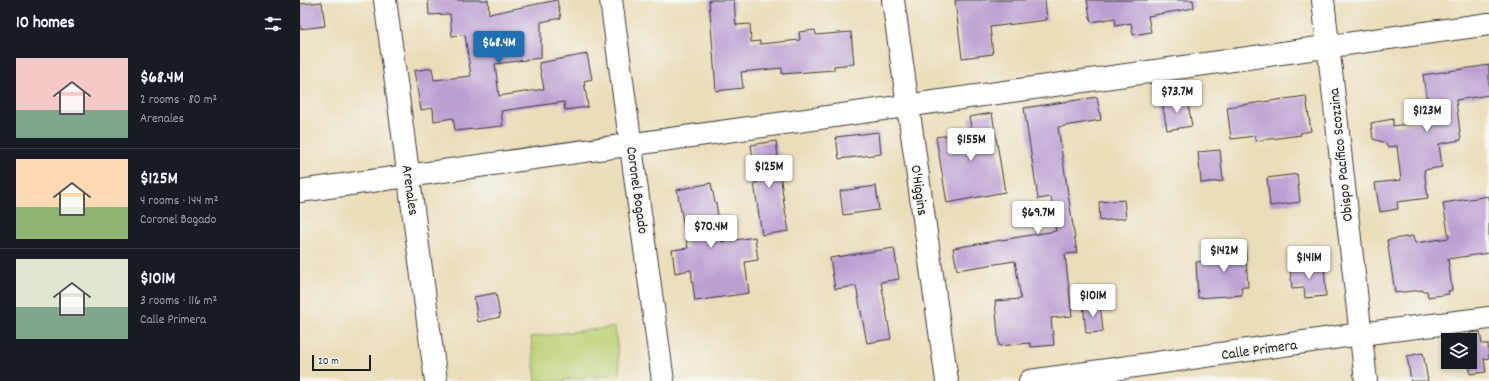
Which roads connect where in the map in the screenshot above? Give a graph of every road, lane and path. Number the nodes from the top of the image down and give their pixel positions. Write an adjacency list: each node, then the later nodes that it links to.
1 (385, 0): 9 (street, Arenales)
2 (611, 0): 8 (street, Coronel Bogado)
3 (893, 0): 7 (street, O'Higgins)
4 (1323, 0): 6 (street, Obispo Pacífico Scozzina)
5 (1489, 24): 6 (street)
6 (1329, 47): 7 (street); 12 (street, Obispo Pacífico Scozzina)
7 (908, 105): 8 (street); 15 (street, O'Higgins)
8 (632, 144): 9 (street); 14 (street, Coronel Bogado)
9 (409, 176): 10 (street); 13 (street, Arenales)
10 (300, 191)
11 (1489, 318): 12 (street, Calle Primera)
12 (1360, 334): 16 (street, Calle Primera); 17 (street, Obispo Pacífico Scozzina)
13 (436, 381)
14 (663, 381)
15 (947, 381)
16 (1030, 381)
17 (1366, 381)

